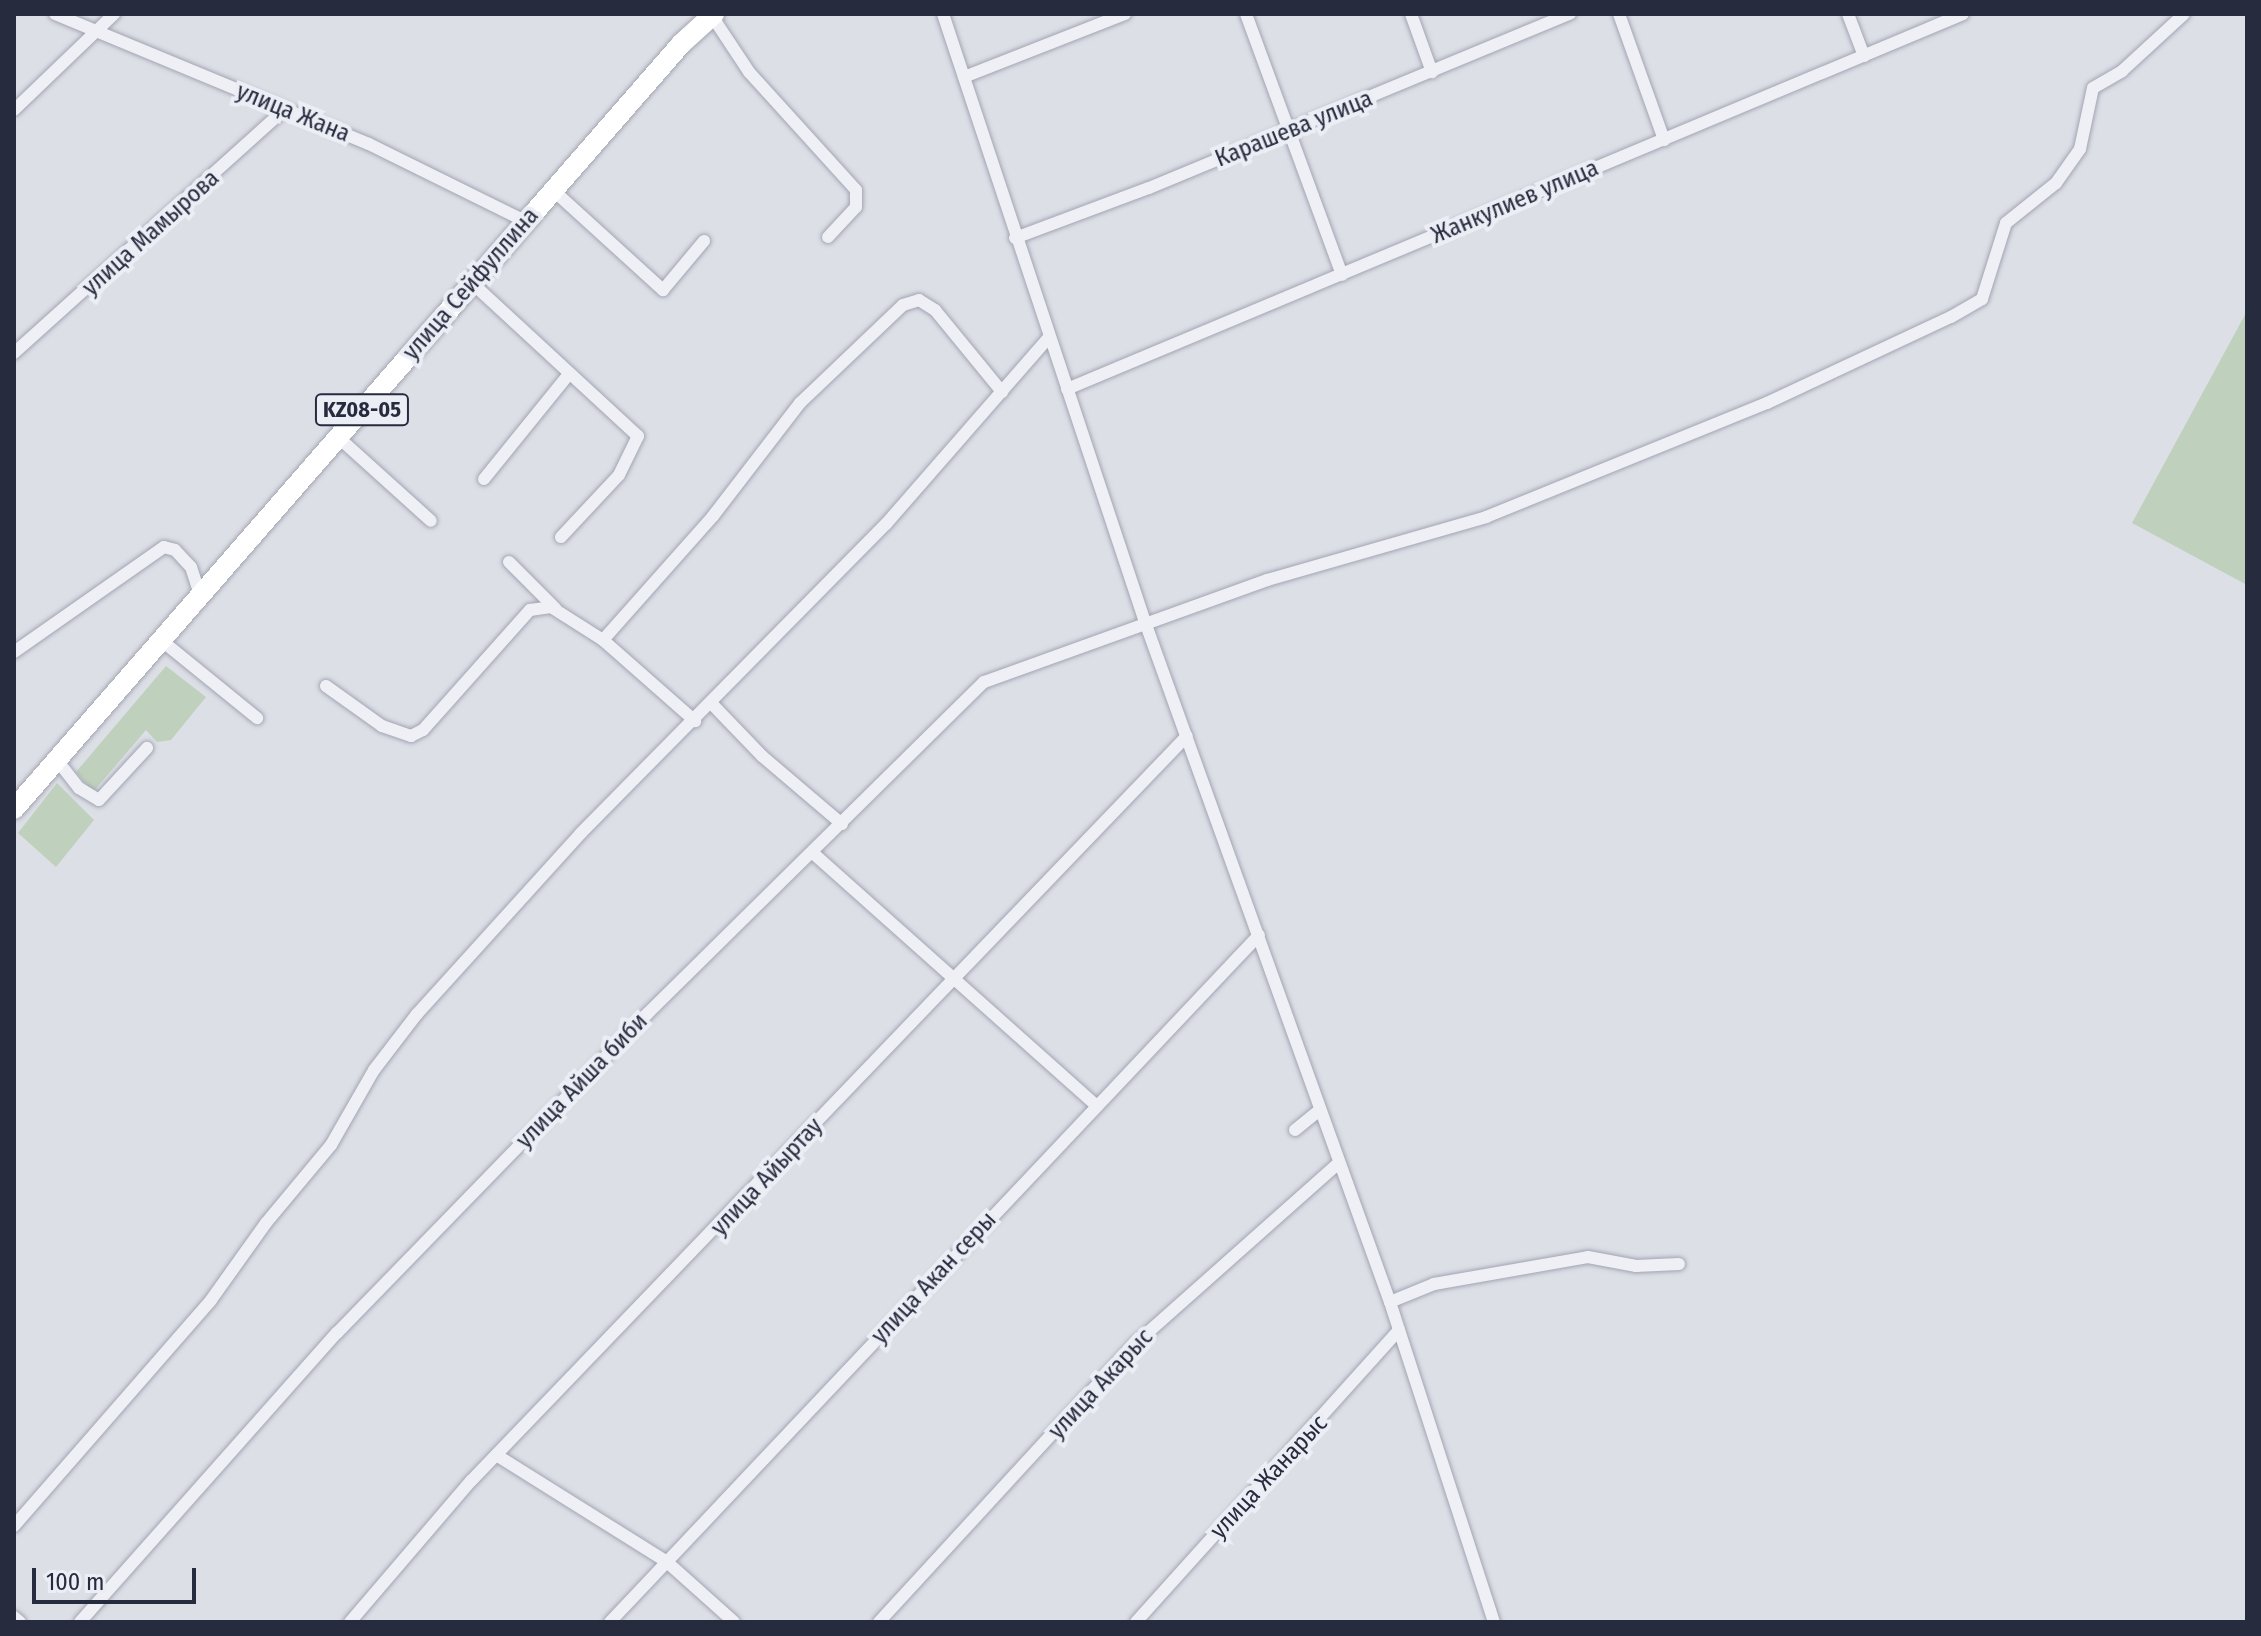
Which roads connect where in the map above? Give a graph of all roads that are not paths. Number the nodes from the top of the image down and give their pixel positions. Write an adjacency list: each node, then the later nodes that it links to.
1 (55, 14): 13 (street, улица Жана)
2 (114, 14): 13 (street)
3 (943, 14): 16 (street)
4 (1125, 14): 16 (street)
5 (1246, 14): 19 (street)
6 (1411, 14): 15 (street)
7 (1570, 14): 15 (street, Карашева улица)
8 (1619, 14): 20 (street)
9 (1848, 14): 14 (street)
10 (1963, 14): 14 (street, Жанкулиев улица)
11 (2184, 14): 40 (street, улица Айша биби)
12 (704, 18): 21 (main road, улица Сейфуллина / KZ08-05); 23 (street)
13 (99, 32): 17 (street); 18 (street, улица Жана)
14 (1864, 56): 20 (street, Жанкулиев улица)
15 (1432, 72): 19 (street, Карашева улица)
16 (964, 77): 24 (street)
17 (14, 110)
18 (284, 110): 22 (street, улица Жана); 29 (street, улица Мамырова)
19 (1289, 130): 24 (street, Карашева улица); 26 (street)
20 (1664, 140): 26 (street, Жанкулиев улица)
21 (553, 190): 22 (main road, улица Сейфуллина / KZ08-05); 25 (street)
22 (527, 222): 27 (main road, улица Сейфуллина / KZ08-05)
23 (828, 237)
24 (1015, 238): 28 (street)
25 (704, 241)
26 (1342, 275): 31 (street, Жанкулиев улица)
27 (472, 283): 30 (street); 33 (main road, улица Сейфуллина / KZ08-05)
28 (1048, 338): 31 (street); 32 (street)
29 (14, 353)
30 (569, 374): 34 (street); 36 (street)
31 (1067, 389): 40 (street)
32 (1002, 392): 42 (street); 45 (street)
33 (338, 437): 35 (street); 38 (main road, улица Сейфуллина / KZ08-05)
34 (484, 479)
35 (431, 521)
36 (561, 537)
37 (509, 562): 39 (street)
38 (200, 595): 41 (main road, улица Сейфуллина / KZ08-05); 43 (street)
39 (556, 609): 42 (street); 44 (street)
40 (1145, 622): 48 (street); 52 (street, улица Айша биби)
41 (161, 640): 46 (street); 50 (main road, улица Сейфуллина / KZ08-05)
42 (603, 640): 47 (street)
43 (14, 652)
44 (326, 686)
45 (712, 704): 47 (street); 52 (street)
46 (257, 718)
47 (695, 721): 64 (street)
48 (1187, 736): 54 (street); 55 (street, улица Айыртау)
49 (147, 748): 50 (street)
50 (57, 760): 51 (main road, улица Сейфуллина / KZ08-05)
51 (14, 809)
52 (842, 824): 53 (street, улица Айша биби)
53 (814, 854): 55 (street); 68 (street, улица Айша биби)
54 (1259, 935): 56 (street, улица Акан серы); 57 (street)
55 (954, 979): 56 (street); 63 (street, улица Айыртау)
56 (1097, 1106): 65 (street, улица Акан серы)
57 (1320, 1110): 58 (street); 59 (street)
58 (1295, 1130)
59 (1339, 1163): 61 (street); 72 (street, улица Акарыс)
60 (1679, 1264): 61 (street)
61 (1390, 1302): 62 (street)
62 (1399, 1330): 73 (street, улица Жанарыс); 74 (street)
63 (498, 1456): 65 (street); 69 (street, улица Айыртау)
64 (14, 1526)
65 (667, 1562): 70 (street, улица Акан серы); 71 (street)
66 (14, 1617): 67 (street)
67 (20, 1622)
68 (80, 1622)
69 (350, 1622)
70 (610, 1622)
71 (734, 1622)
72 (879, 1622)
73 (1136, 1622)
74 (1494, 1622)

